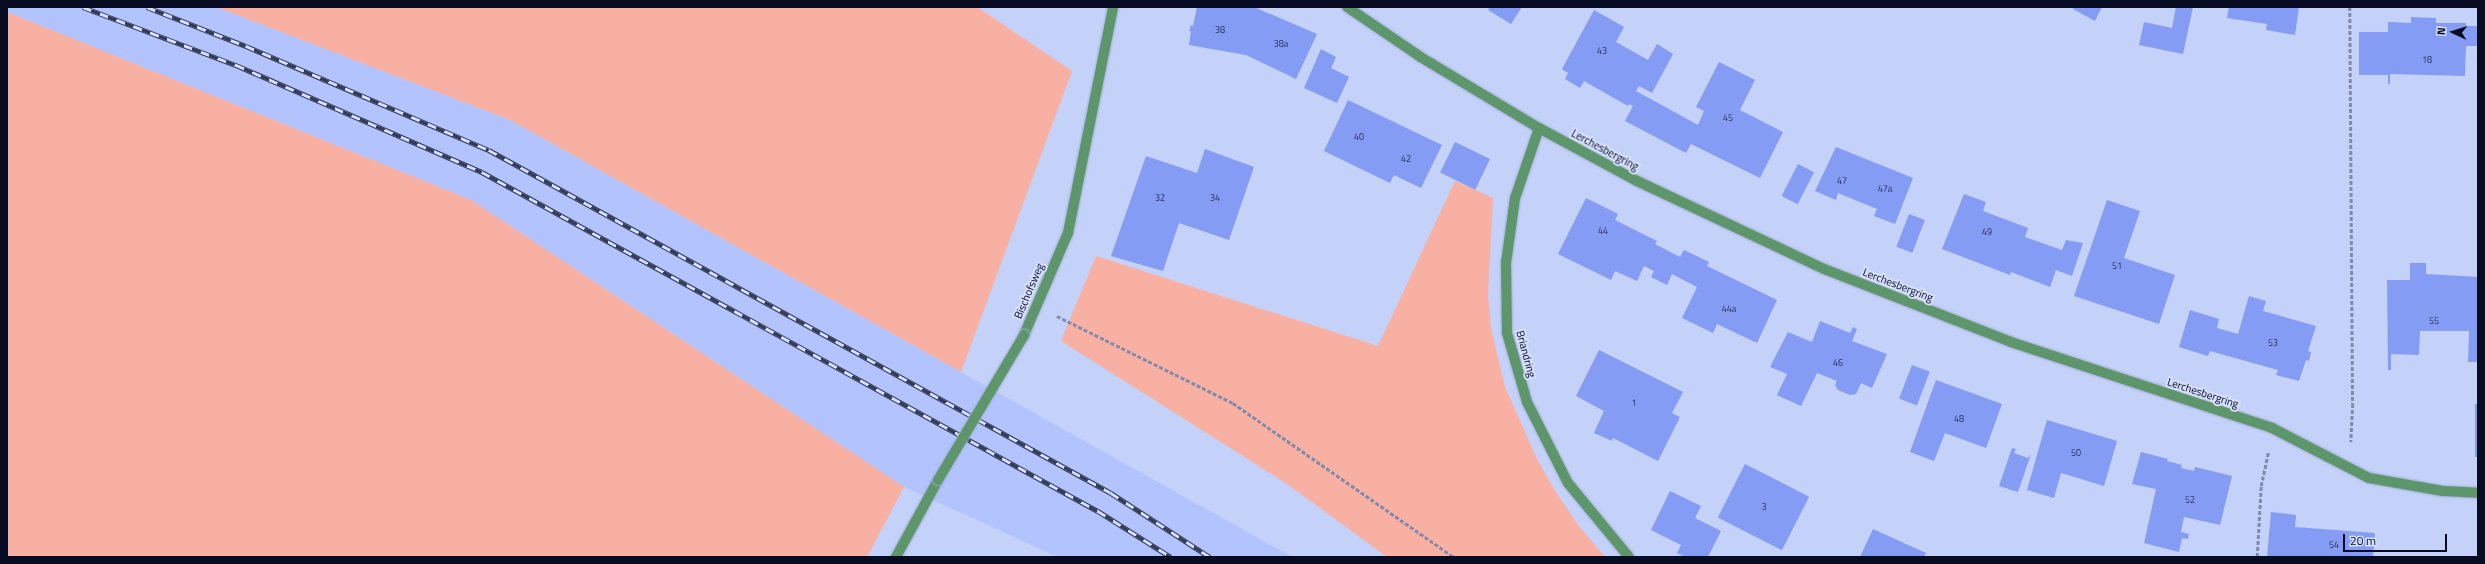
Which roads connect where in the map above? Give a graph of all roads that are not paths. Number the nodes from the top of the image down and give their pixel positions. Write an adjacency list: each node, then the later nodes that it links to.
1 (1113, 7): 5 (street, Bischofsweg, bridge)
2 (1347, 7): 3 (street, Lerchesbergring)
3 (1539, 128): 4 (street, Lerchesbergring); 6 (street, Briandring)
4 (2478, 493)
5 (896, 557)
6 (1630, 557)

